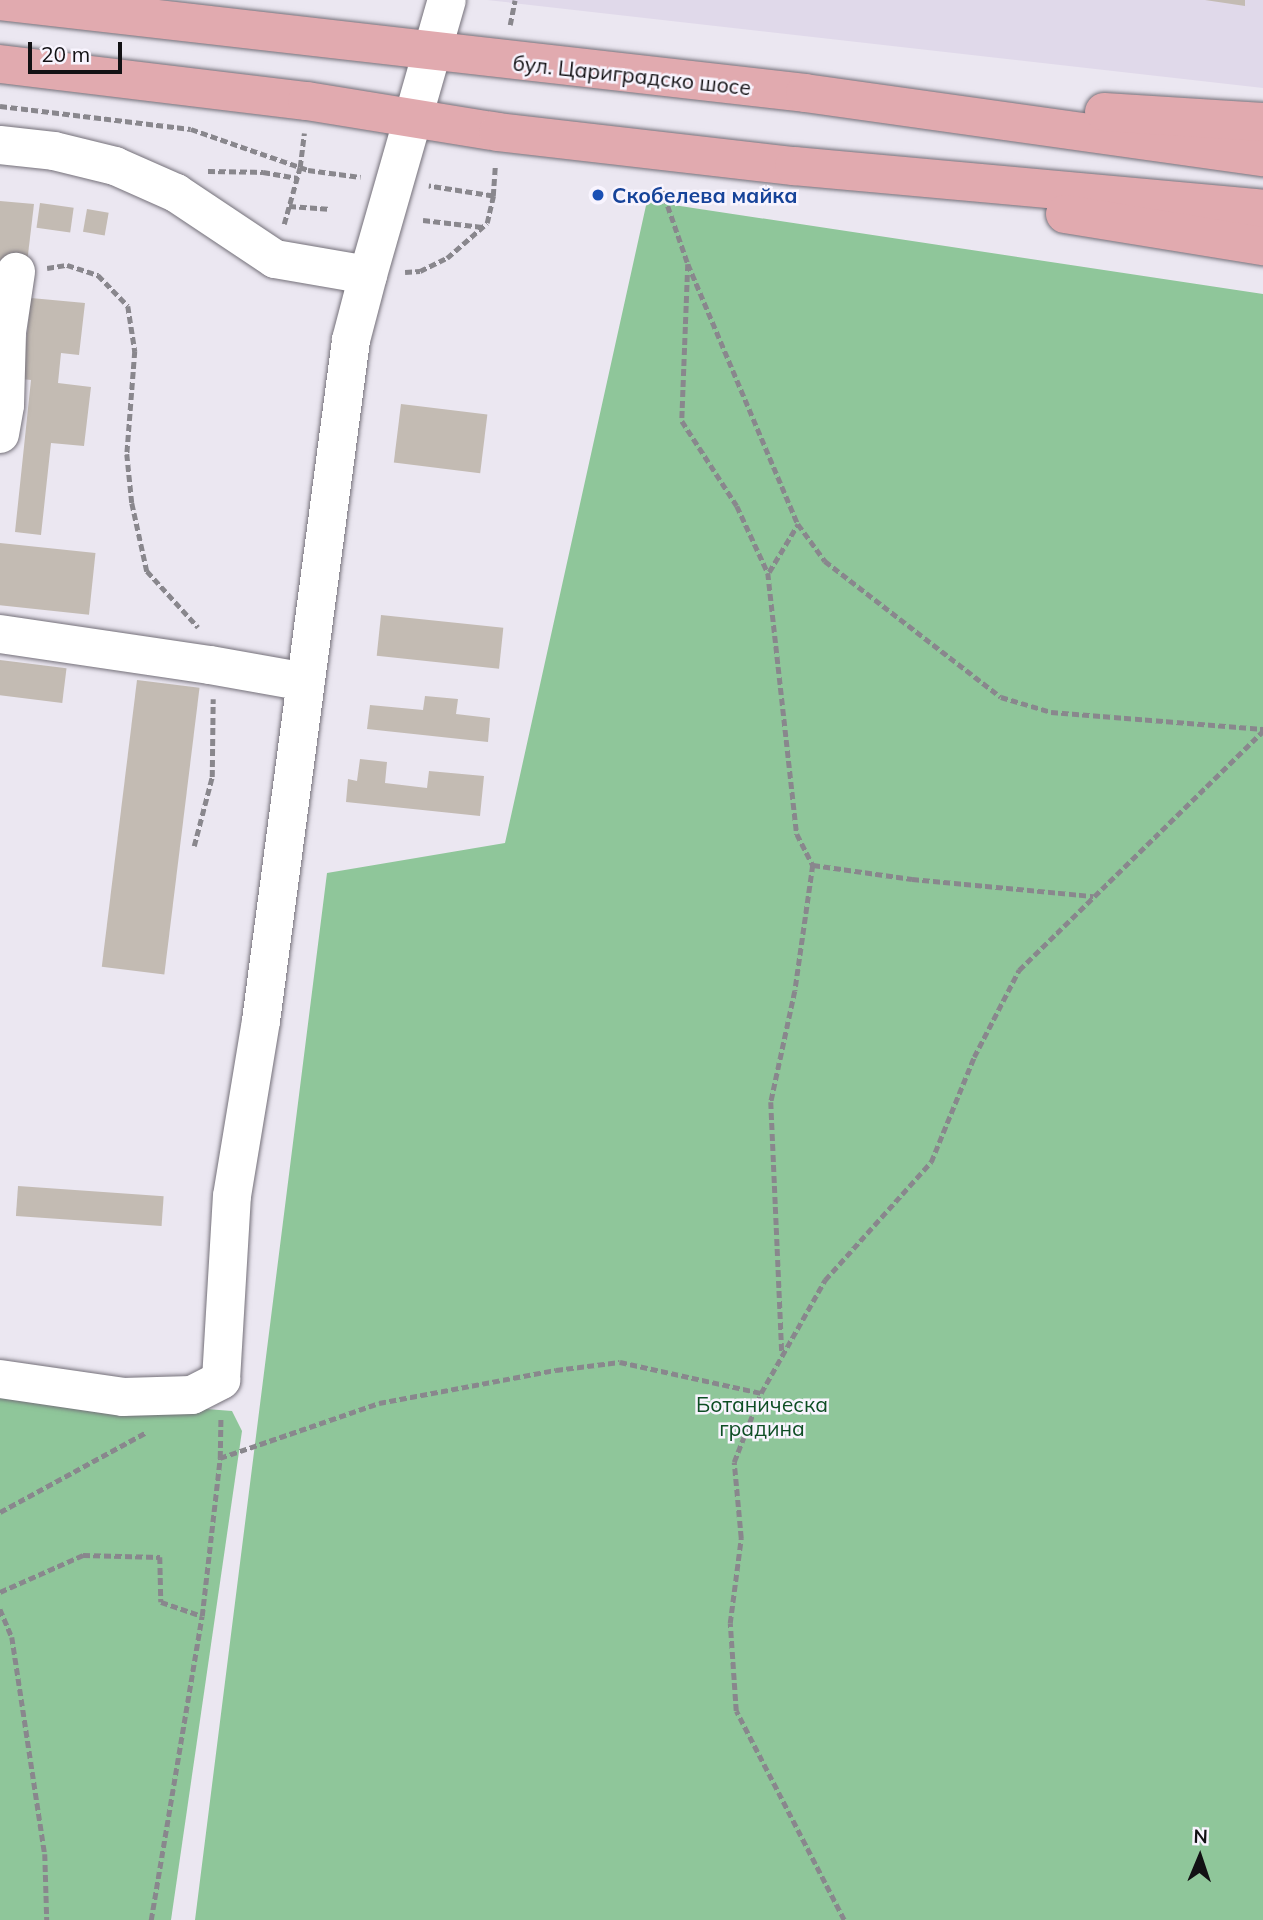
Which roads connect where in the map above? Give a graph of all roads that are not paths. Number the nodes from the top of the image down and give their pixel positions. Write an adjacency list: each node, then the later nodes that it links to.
1 (447, 0): 3 (street)
2 (0, 1): 3 (main road, бул. Цариградско шосе)
3 (432, 53): 5 (main road, бул. Цариградско шосе); 6 (street)
4 (0, 64): 6 (main road)
5 (805, 93): 7 (main road); 9 (main road, бул. Цариградско шосе)
6 (413, 120): 10 (main road); 14 (street)
7 (1263, 122)
8 (0, 145): 14 (street)
9 (1263, 157)
10 (794, 166): 11 (main road); 12 (main road)
11 (1263, 209)
12 (1263, 246)
13 (16, 272): 15 (street)
14 (368, 275): 17 (street)
15 (0, 435)
16 (0, 634): 17 (street)
17 (304, 682): 18 (street)
18 (0, 1379)

